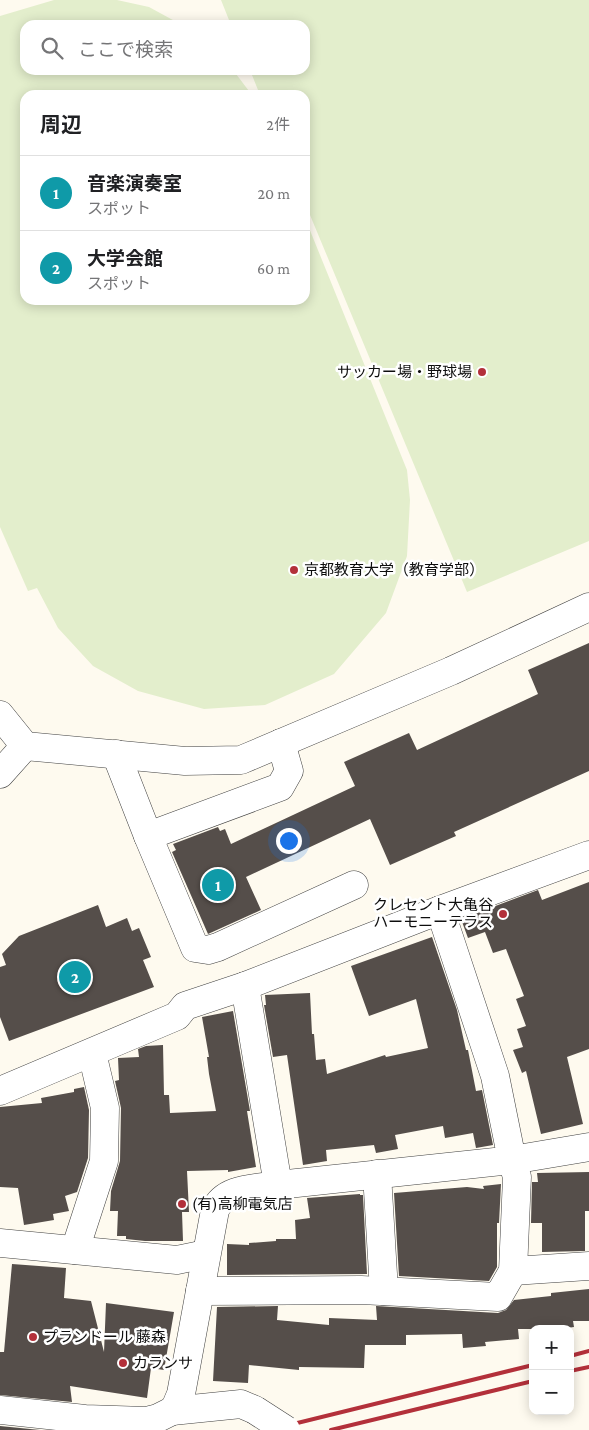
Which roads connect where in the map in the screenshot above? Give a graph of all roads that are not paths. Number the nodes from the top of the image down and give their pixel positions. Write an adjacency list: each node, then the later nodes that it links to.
1 (589, 607): 3 (street)
2 (0, 715): 4 (street)
3 (282, 743): 5 (street); 7 (street)
4 (25, 746): 5 (street); 6 (street)
5 (116, 754): 7 (street)
6 (0, 774)
7 (148, 836): 9 (street)
8 (589, 855): 10 (street)
9 (354, 885)
10 (440, 910): 11 (street); 15 (street)
11 (245, 986): 12 (street); 17 (street)
12 (92, 1053): 13 (street); 19 (street)
13 (0, 1091)
14 (589, 1147): 15 (street)
15 (512, 1160): 16 (street); 22 (street)
16 (377, 1174): 17 (street); 24 (street)
17 (278, 1186): 20 (street)
18 (0, 1243): 19 (street)
19 (74, 1250): 20 (street)
20 (206, 1254): 23 (street)
21 (589, 1266): 22 (street)
22 (514, 1271): 24 (street)
23 (200, 1291): 24 (street); 26 (street)
24 (384, 1291)
25 (0, 1410): 26 (street)
26 (172, 1411): 27 (street, bridge)
27 (286, 1430)

